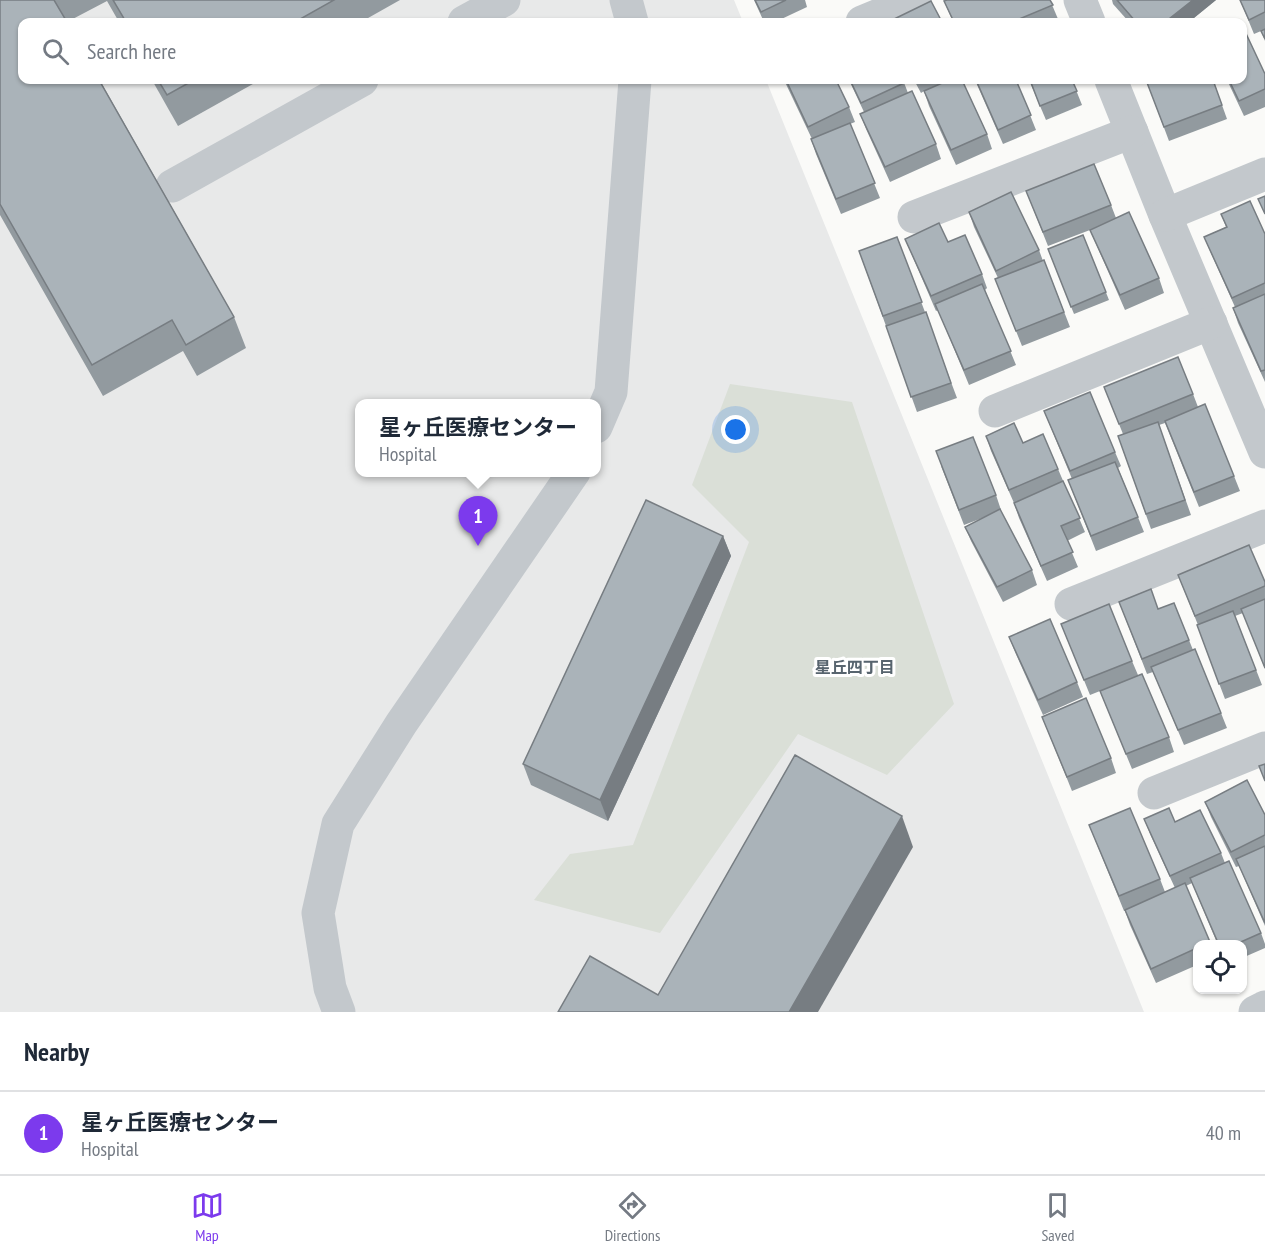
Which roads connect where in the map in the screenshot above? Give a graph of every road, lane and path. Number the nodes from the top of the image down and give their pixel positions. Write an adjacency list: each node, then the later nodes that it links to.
1 (504, 0): 5 (street)
2 (626, 0): 6 (street)
3 (915, 0): 7 (street)
4 (1080, 0): 8 (street)
5 (471, 18)
6 (631, 18)
7 (872, 18)
8 (1087, 18)
9 (355, 84): 14 (street)
10 (635, 84): 19 (street)
11 (1113, 84): 12 (street)
12 (1132, 132): 15 (street); 16 (street)
13 (1265, 174): 15 (street)
14 (172, 186)
15 (1165, 215): 17 (street)
16 (914, 217)
17 (1210, 323): 18 (street); 20 (street)
18 (994, 411)
19 (601, 418)
20 (1265, 452)
21 (571, 477): 27 (street)
22 (1265, 526): 23 (street)
23 (1071, 604)
24 (1265, 748): 25 (street)
25 (1154, 793)
26 (1265, 1007): 28 (street)
27 (339, 1012)
28 (1255, 1012)

